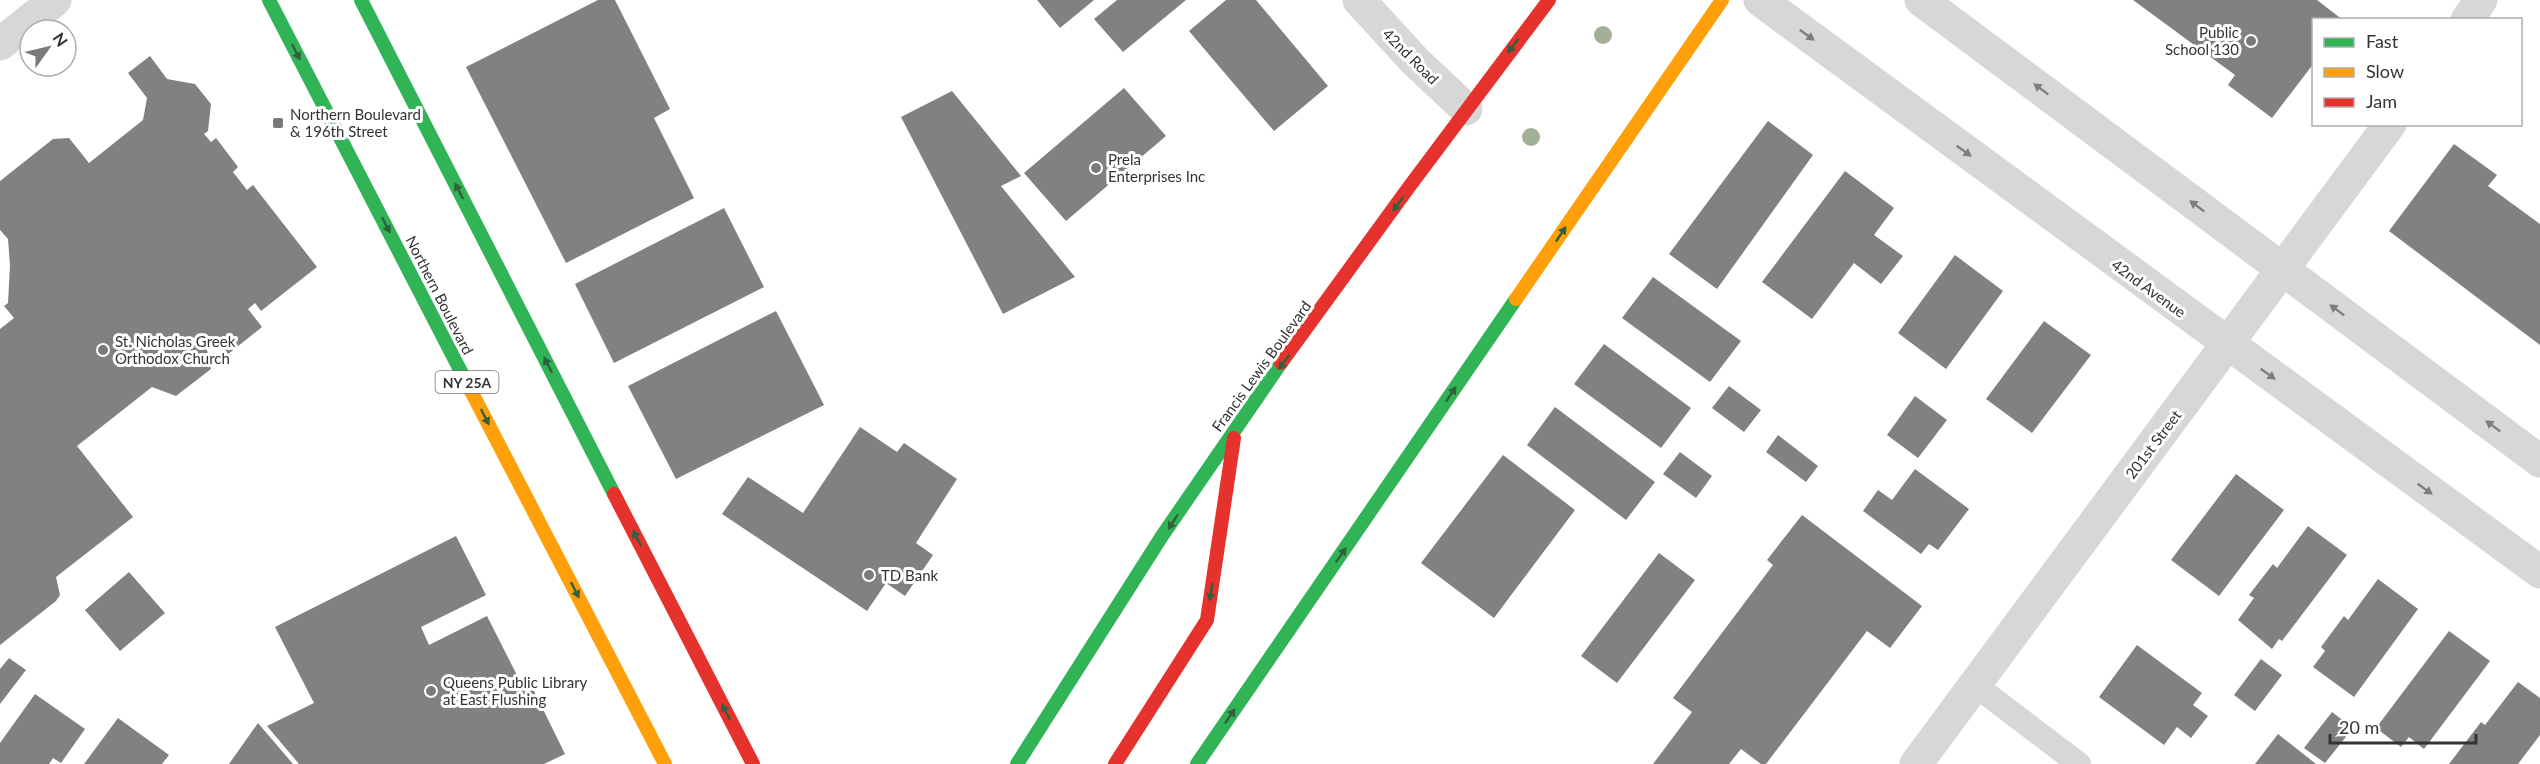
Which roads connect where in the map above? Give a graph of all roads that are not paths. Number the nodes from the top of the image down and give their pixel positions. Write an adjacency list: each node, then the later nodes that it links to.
1 (55, 0): 11 (street)
2 (270, 0): 20 (main road, Northern Boulevard / NY 25A, one-way to 20)
3 (361, 0): 21 (main road, one-way to 3)
4 (1359, 0): 12 (street, 42nd Road)
5 (1549, 0): 12 (main road, Francis Lewis Boulevard, one-way to 12)
6 (1722, 0): 24 (main road, one-way to 6)
7 (1760, 0): 15 (street, 42nd Avenue, one-way to 15)
8 (1921, 0): 14 (street, one-way to 8)
9 (2481, 0): 10 (street)
10 (2468, 18)
11 (0, 44)
12 (1466, 109): 16 (main road, Francis Lewis Boulevard, one-way to 16)
13 (2389, 126): 14 (street, 201st Street)
14 (2283, 269): 15 (street, 201st Street); 17 (street, one-way to 14)
15 (2227, 345): 18 (street, 42nd Avenue, one-way to 18); 19 (street, 201st Street)
16 (1236, 430): 22 (main road, Francis Lewis Boulevard, one-way to 22); 23 (main road, one-way to 23)
17 (2540, 461)
18 (2540, 572)
19 (1975, 685): 25 (street, 201st Street); 26 (lane)
20 (665, 764)
21 (753, 764)
22 (1017, 764)
23 (1115, 764)
24 (1197, 764)
25 (1916, 764)
26 (2079, 764)

